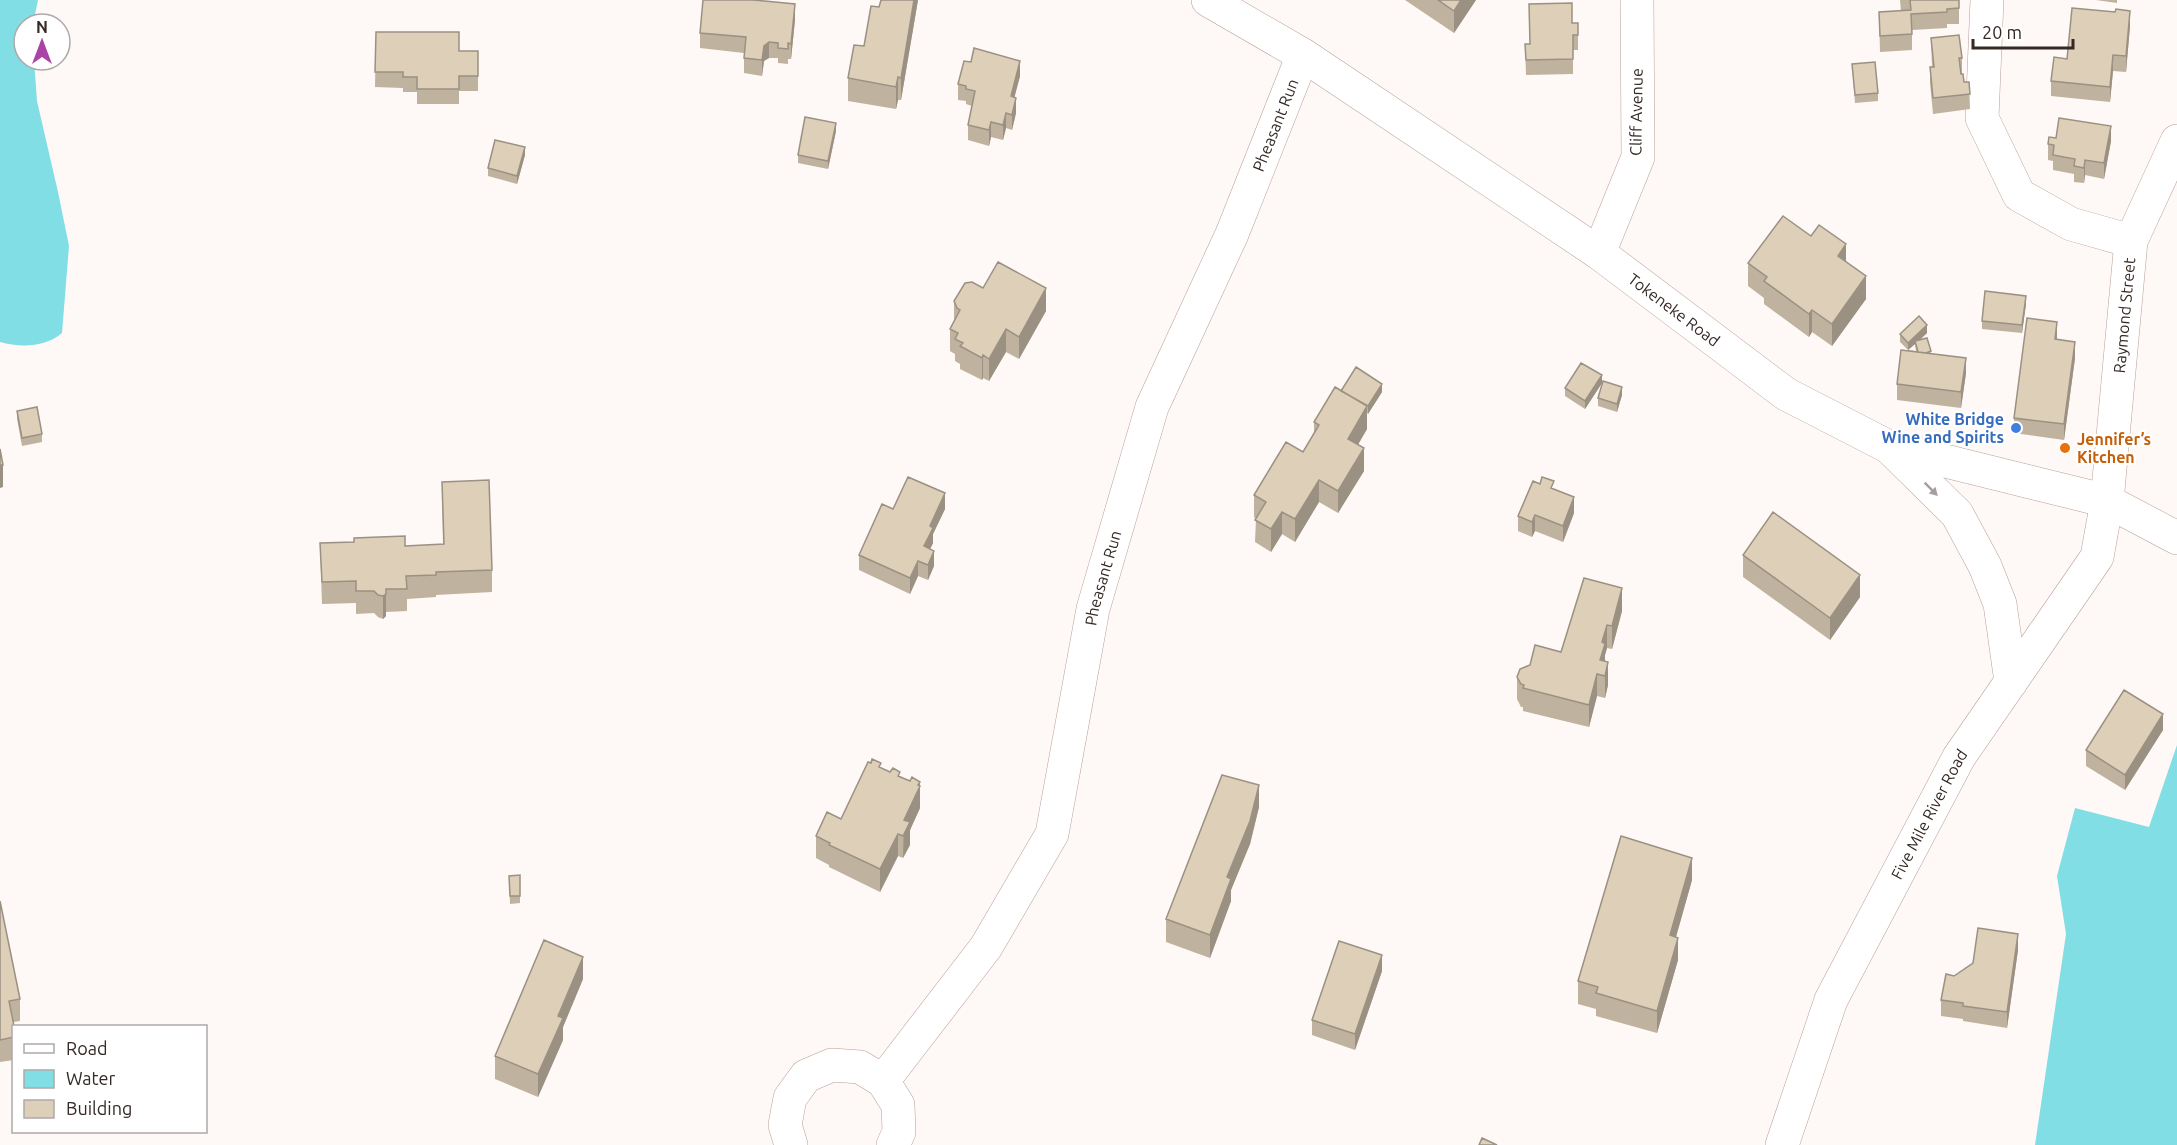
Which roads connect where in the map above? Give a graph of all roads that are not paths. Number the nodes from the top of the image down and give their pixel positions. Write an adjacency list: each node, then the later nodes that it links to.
1 (1208, 0): 4 (street, Tokeneke Road)
2 (1637, 0): 7 (street, Cliff Avenue)
3 (1987, 0): 6 (street)
4 (1304, 55): 7 (street, Tokeneke Road); 12 (street, Pheasant Run)
5 (2177, 141): 6 (street, Raymond Street)
6 (2131, 241): 9 (street, Raymond Street)
7 (1599, 253): 8 (street, Tokeneke Road)
8 (1889, 447): 9 (street, Tokeneke Road); 11 (street, one-way to 11)
9 (2107, 501): 10 (street, Tokeneke Road); 11 (street, Five Mile River Road)
10 (2177, 538)
11 (2011, 682): 15 (street, Five Mile River Road)
12 (883, 1081): 13 (street); 14 (street)
13 (791, 1145)
14 (893, 1145)
15 (1782, 1145)

